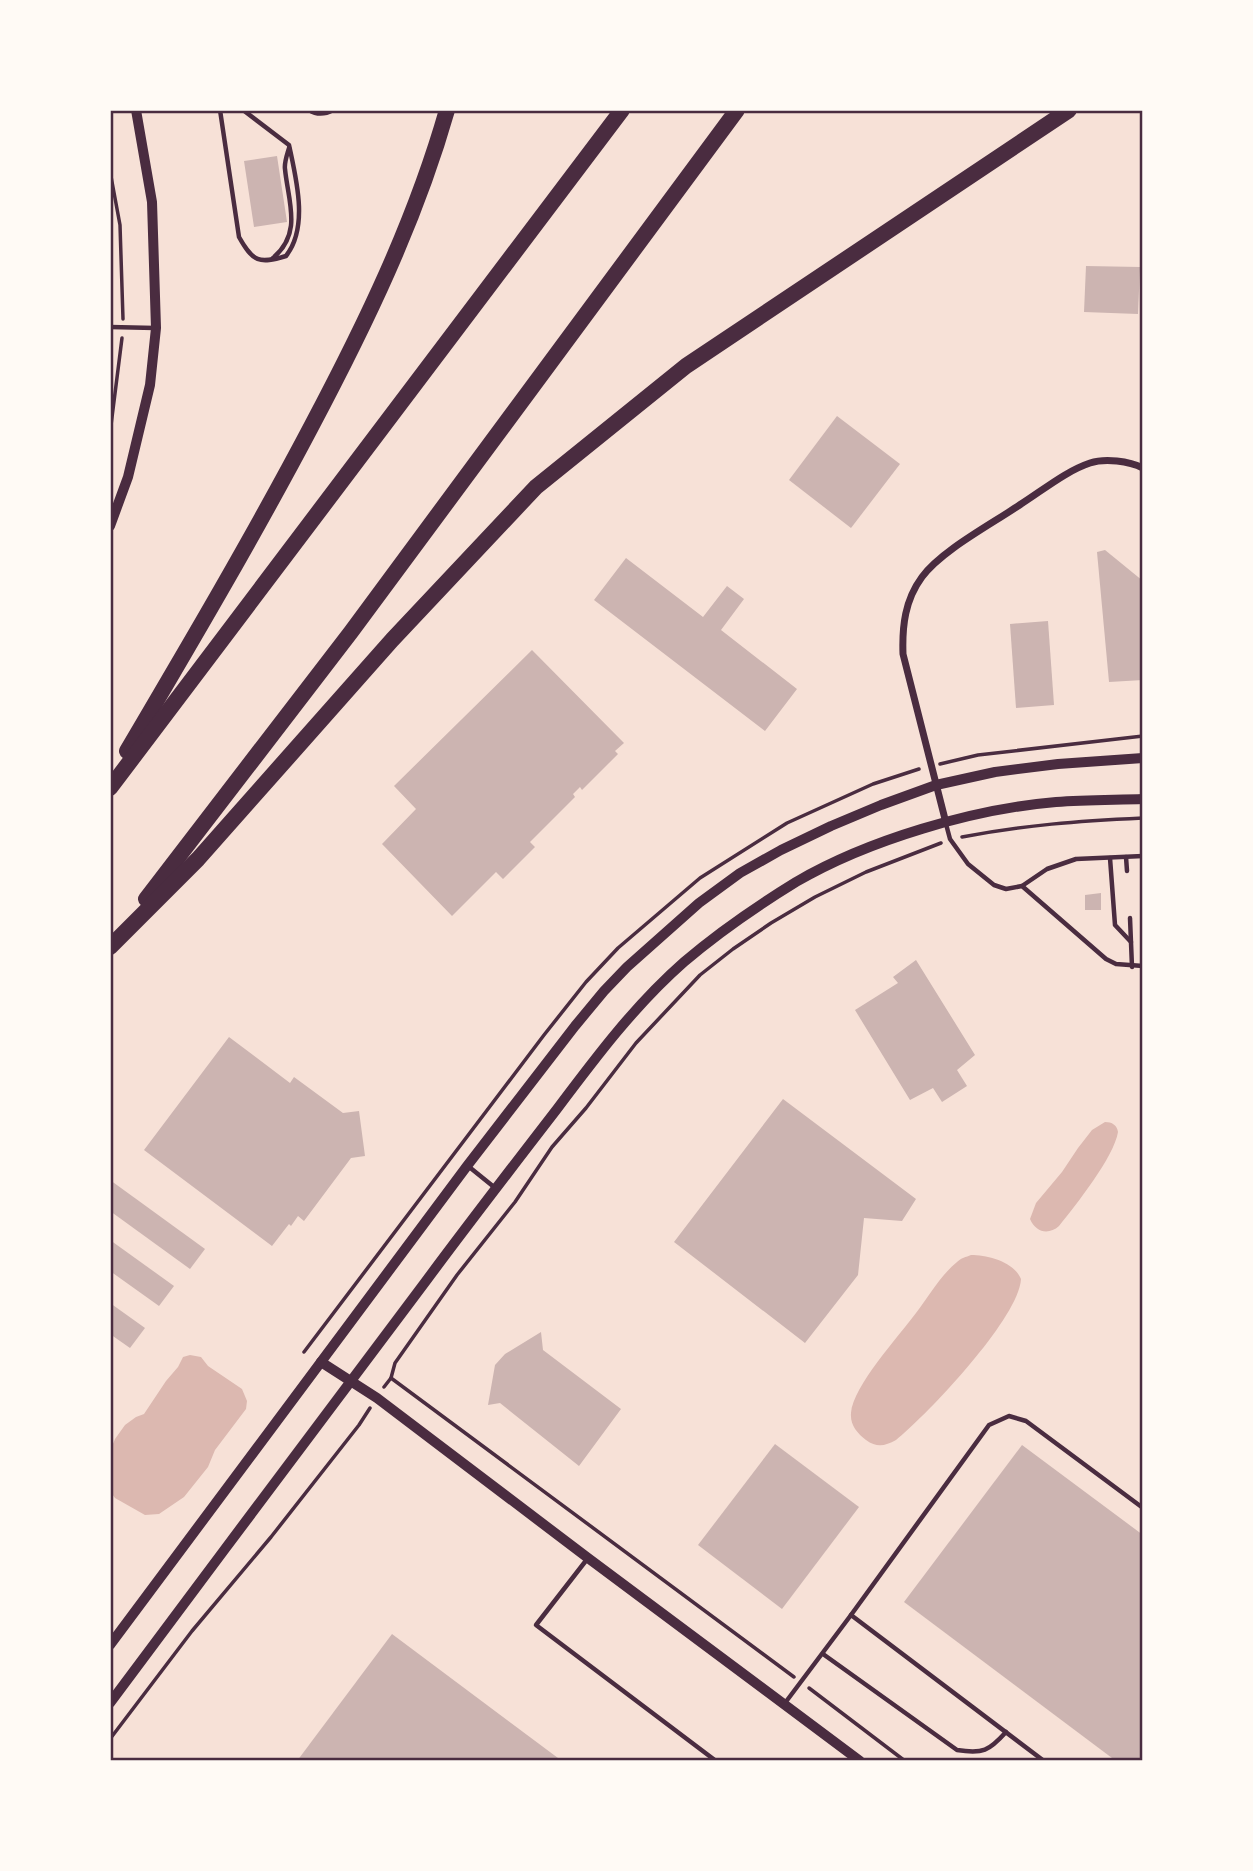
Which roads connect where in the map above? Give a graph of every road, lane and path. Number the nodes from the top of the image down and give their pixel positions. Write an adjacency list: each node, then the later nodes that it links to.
1 (136, 110): 15 (street)
2 (220, 110): 12 (lane)
3 (243, 110): 10 (lane)
4 (309, 110): 5 (lane)
5 (333, 110)
6 (447, 110): 22 (highway)
7 (622, 110): 24 (highway)
8 (737, 110): 36 (highway)
9 (1069, 110): 36 (highway)
10 (289, 145): 12 (lane); 12 (lane)
11 (110, 171): 14 (path)
12 (270, 261)
13 (110, 327): 14 (lane)
14 (123, 327): 15 (lane); 16 (path)
15 (156, 328): 18 (street)
16 (110, 433)
17 (1143, 468): 23 (street)
18 (110, 526)
19 (1143, 736): 21 (path)
20 (1143, 758): 23 (street)
21 (958, 759)
22 (110, 780)
23 (936, 785): 27 (street); 39 (street)
24 (110, 788)
25 (1143, 799): 27 (street)
26 (1143, 818): 28 (path)
27 (946, 823): 28 (lane); 40 (street)
28 (950, 839): 33 (lane); 49 (path)
29 (1143, 856): 30 (lane)
30 (1126, 857): 31 (lane); 32 (lane)
31 (1110, 858): 33 (lane); 35 (lane)
32 (1127, 871)
33 (1022, 886): 37 (lane)
34 (1130, 918): 35 (lane)
35 (1130, 942): 37 (lane)
36 (110, 946)
37 (1132, 967): 38 (lane)
38 (1143, 967)
39 (467, 1166): 40 (lane); 41 (street)
40 (496, 1188): 42 (street)
41 (321, 1362): 42 (street); 47 (street)
42 (351, 1381): 45 (street); 50 (street)
43 (359, 1425): 53 (path)
44 (1143, 1508): 46 (lane)
45 (588, 1558): 51 (street); 54 (lane)
46 (852, 1615): 48 (lane); 52 (lane)
47 (110, 1645)
48 (823, 1654): 49 (lane); 52 (lane)
49 (801, 1682): 51 (lane); 56 (path)
50 (110, 1703)
51 (785, 1704): 55 (street)
52 (1006, 1732): 57 (lane)
53 (110, 1739)
54 (716, 1761)
55 (860, 1761)
56 (905, 1761)
57 (1044, 1761)

